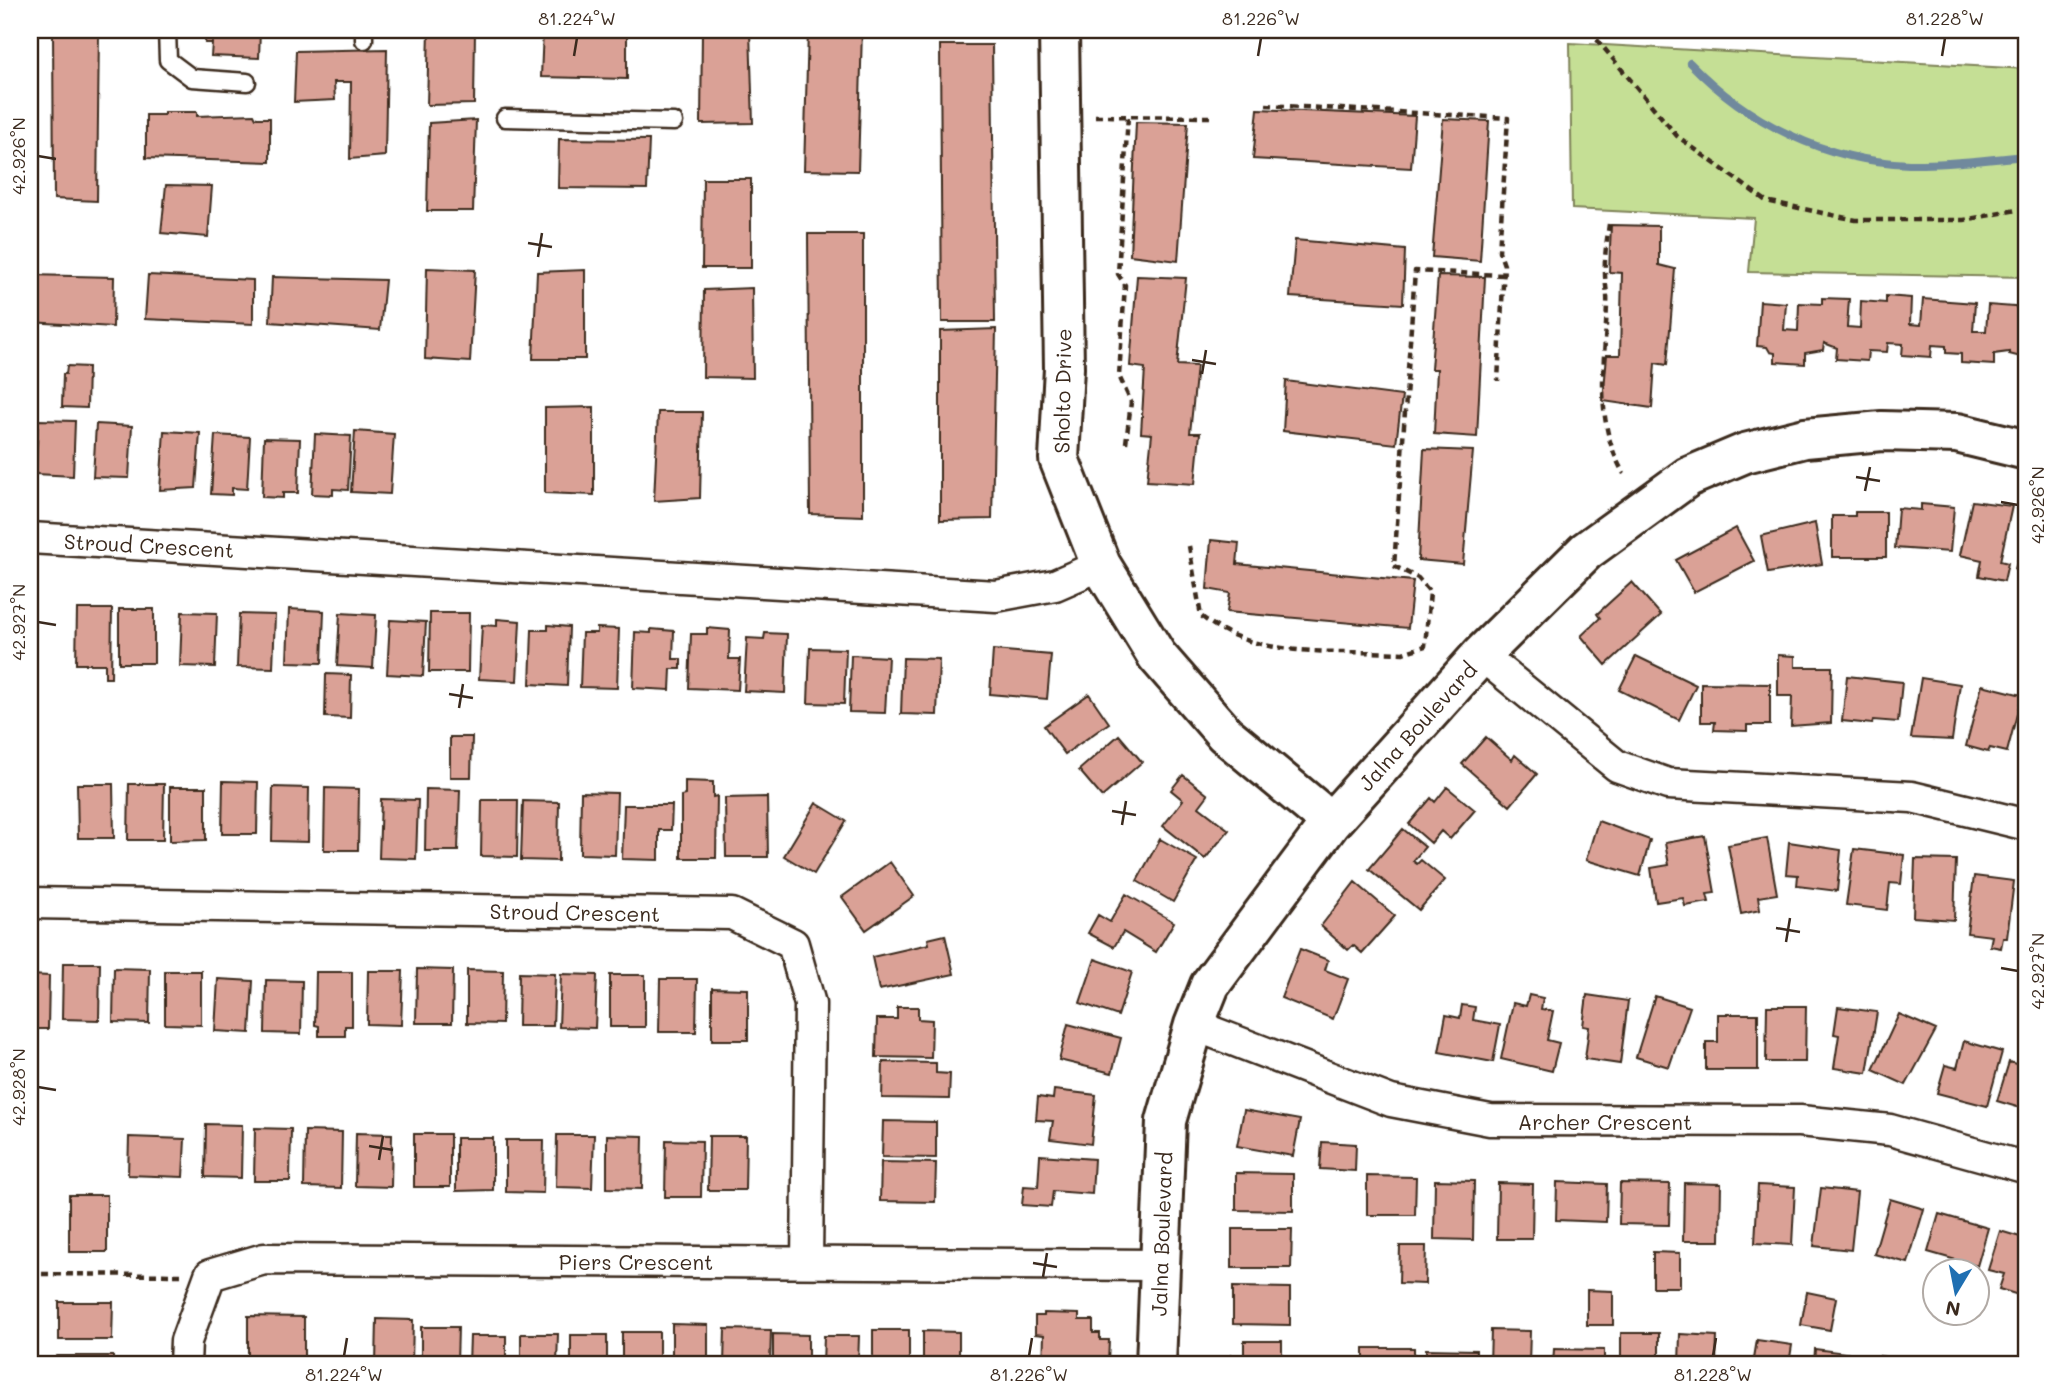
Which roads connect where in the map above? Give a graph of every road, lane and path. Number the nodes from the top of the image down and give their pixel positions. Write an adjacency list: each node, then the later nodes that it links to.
1 (167, 30): 4 (lane)
2 (1059, 30): 20 (street, Sholto Drive)
3 (1589, 30): 11 (path)
4 (247, 82)
5 (1266, 105): 13 (path)
6 (1095, 116): 7 (path)
7 (1128, 116): 8 (path); 15 (path)
8 (1210, 117)
9 (505, 118): 10 (lane)
10 (674, 122)
11 (2027, 208)
12 (1609, 224): 17 (path)
13 (1503, 275): 14 (path); 19 (path)
14 (1498, 381)
15 (1126, 443)
16 (2027, 450): 21 (street, Jalna Boulevard)
17 (1624, 474)
18 (30, 538): 20 (street, Stroud Crescent)
19 (1189, 546)
20 (1101, 565): 22 (street, Sholto Drive)
21 (1481, 655): 22 (street, Jalna Boulevard); 23 (street)
22 (1331, 822): 25 (street, Jalna Boulevard)
23 (2027, 825)
24 (30, 903): 27 (street, Stroud Crescent)
25 (1194, 1025): 26 (street, Archer Crescent); 28 (street, Jalna Boulevard)
26 (2027, 1168)
27 (807, 1262): 28 (street, Piers Crescent); 30 (street, Piers Crescent)
28 (1158, 1265): 32 (street, Jalna Boulevard)
29 (30, 1274): 30 (path)
30 (210, 1275): 31 (street)
31 (185, 1364)
32 (1156, 1364)

